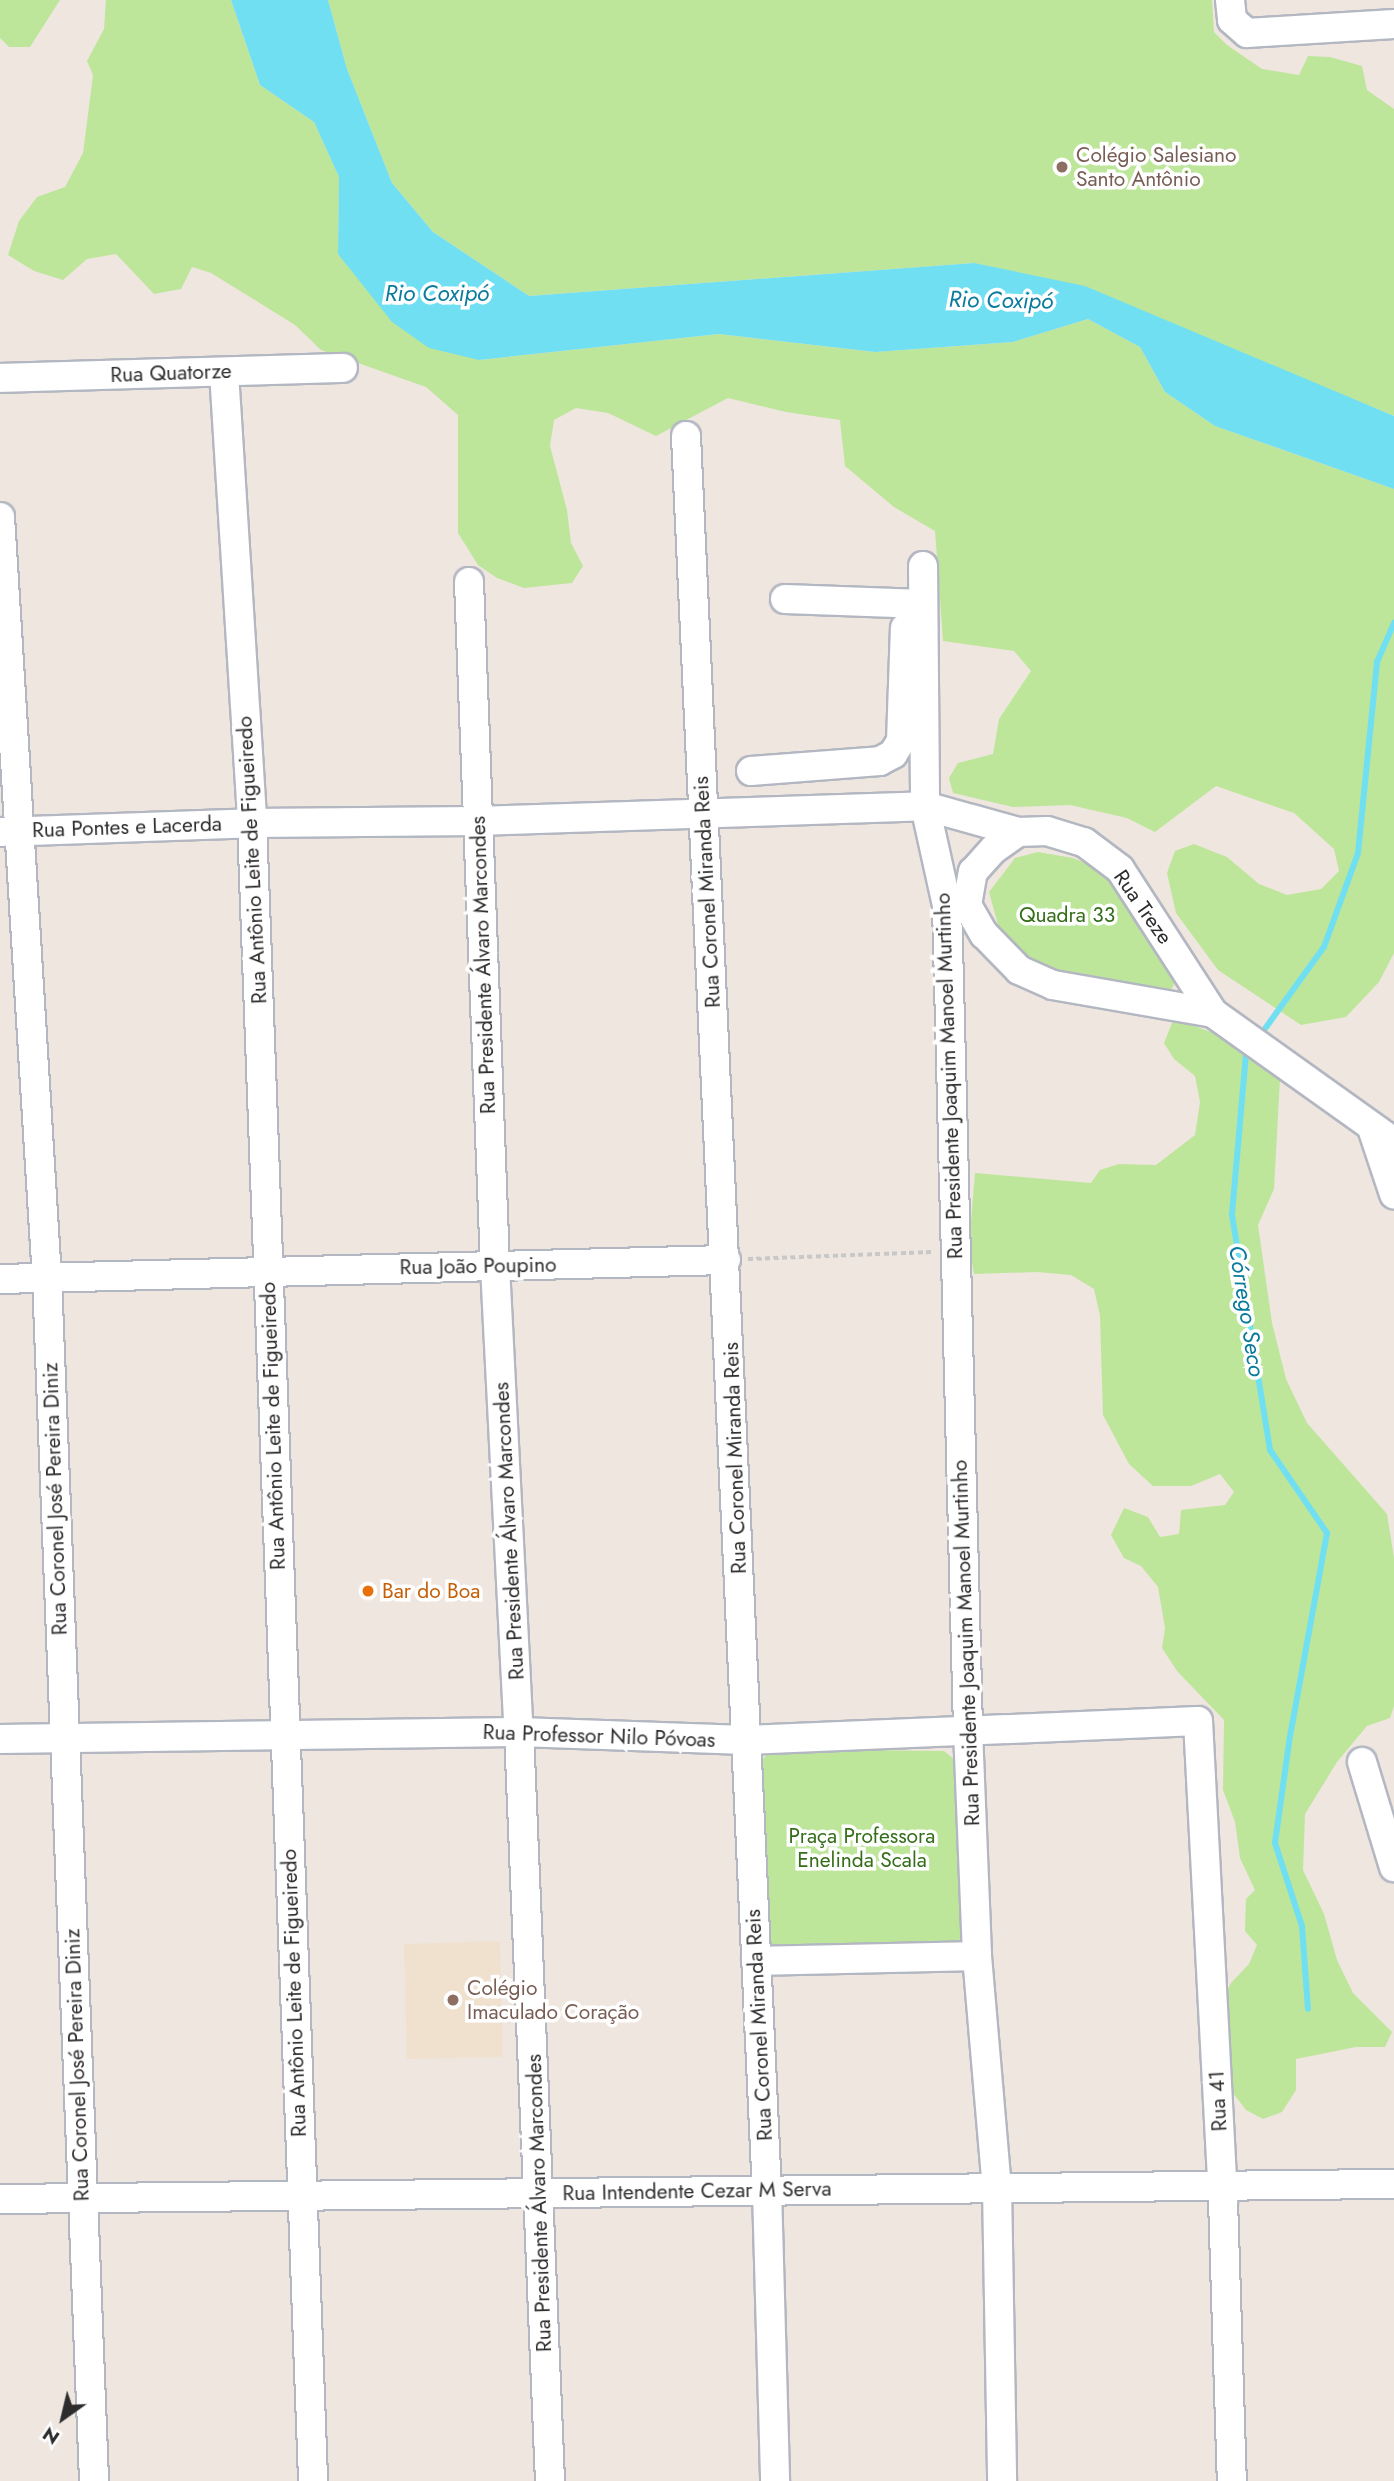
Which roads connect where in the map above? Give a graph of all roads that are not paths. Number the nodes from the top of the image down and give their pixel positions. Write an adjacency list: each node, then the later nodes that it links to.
1 (1230, 0): 2 (street)
2 (1394, 24)
3 (343, 368): 4 (street, Rua Quatorze)
4 (224, 372): 5 (street, Rua Quatorze); 16 (street, Rua Antônio Leite de Figueiredo)
5 (0, 378)
6 (686, 436): 14 (street, Rua Coronel Miranda Reis)
7 (0, 517): 17 (street, Rua Coronel José Pereira Diniz)
8 (923, 566): 11 (street)
9 (469, 582): 15 (street, Rua Presidente Álvaro Marcondes)
10 (785, 600): 11 (street)
11 (915, 604): 12 (street); 13 (street, Rua Presidente Joaquim Manoel Murtinho)
12 (751, 771)
13 (925, 806): 14 (street, Rua Pontes e Lacerda); 18 (street, Rua Treze); 19 (street, Rua Presidente Joaquim Manoel Murtinho)
14 (703, 814): 15 (street, Rua Pontes e Lacerda); 23 (street, Rua Coronel Miranda Reis)
15 (477, 821): 16 (street, Rua Pontes e Lacerda); 24 (street, Rua Presidente Álvaro Marcondes)
16 (252, 823): 17 (street, Rua Pontes e Lacerda); 25 (street, Rua Antônio Leite de Figueiredo)
17 (9, 831): 26 (street, Rua Coronel José Pereira Diniz)
18 (1018, 832): 19 (street); 20 (street, Rua Treze)
19 (957, 905): 20 (street, Rua Treze); 29 (street, Rua Presidente Joaquim Manoel Murtinho)
20 (1219, 1017): 21 (street, Rua Treze)
21 (1383, 1135): 22 (street)
22 (1394, 1194)
23 (726, 1260): 24 (street, Rua João Poupino); 34 (street, Rua Coronel Miranda Reis)
24 (495, 1266): 25 (street, Rua João Poupino); 30 (street, Rua Presidente Álvaro Marcondes)
25 (268, 1272): 26 (street, Rua João Poupino); 31 (street, Rua Antônio Leite de Figueiredo)
26 (47, 1278): 27 (street, Rua João Poupino); 33 (street, Rua Coronel José Pereira Diniz)
27 (0, 1279)
28 (1198, 1721): 29 (street, Rua Professor Nilo Póvoas); 40 (street, Rua 41)
29 (968, 1730): 34 (street, Rua Professor Nilo Póvoas); 37 (street, Rua Presidente Joaquim Manoel Murtinho)
30 (519, 1732): 31 (street, Rua Professor Nilo Póvoas); 34 (street, Rua Professor Nilo Póvoas); 43 (street, Rua Presidente Álvaro Marcondes)
31 (284, 1734): 33 (street, Rua Professor Nilo Póvoas); 44 (street, Rua Antônio Leite de Figueiredo)
32 (0, 1739): 33 (street, Rua Professor Nilo Póvoas)
33 (64, 1739): 45 (street, Rua Coronel José Pereira Diniz)
34 (746, 1740): 38 (street, Rua Coronel Miranda Reis)
35 (1362, 1762): 36 (street)
36 (1394, 1867)
37 (976, 1956): 38 (street); 41 (street, Rua Presidente Joaquim Manoel Murtinho)
38 (755, 1961): 42 (street, Rua Coronel Miranda Reis)
39 (1394, 2184): 40 (street, Rua Intendente Cezar M Serva)
40 (1222, 2185): 41 (street, Rua Intendente Cezar M Serva); 52 (street, Rua 41)
41 (997, 2187): 42 (street, Rua Intendente Cezar M Serva); 51 (street, Rua Presidente Joaquim Manoel Murtinho)
42 (766, 2190): 43 (street, Rua Intendente Cezar M Serva); 50 (street, Rua Coronel Miranda Reis)
43 (539, 2192): 44 (street, Rua Intendente Cezar M Serva); 49 (street, Rua Presidente Álvaro Marcondes)
44 (302, 2196): 45 (street, Rua Intendente Cezar M Serva); 48 (street, Rua Antônio Leite de Figueiredo)
45 (83, 2197): 46 (street, Rua Intendente Cezar M Serva); 47 (street, Rua Coronel José Pereira Diniz)
46 (0, 2199)
47 (94, 2481)
48 (313, 2481)
49 (550, 2481)
50 (775, 2481)
51 (1002, 2481)
52 (1231, 2481)

